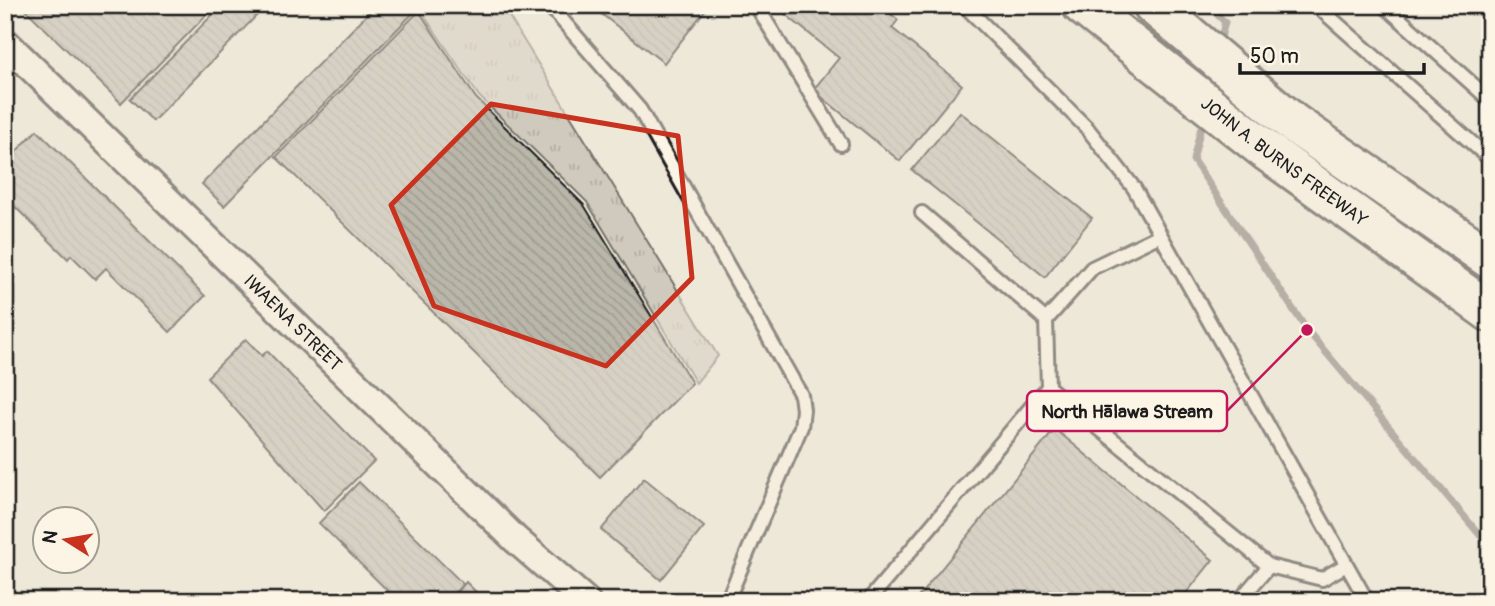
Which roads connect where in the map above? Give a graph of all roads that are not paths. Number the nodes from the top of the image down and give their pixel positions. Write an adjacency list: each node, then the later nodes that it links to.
1 (548, 5): 22 (lane)
2 (756, 5): 10 (lane)
3 (964, 5): 13 (lane)
4 (1082, 5): 15 (highway, JOHN A. BURNS FREEWAY)
5 (1153, 5): 14 (highway, JOHN A. BURNS FREEWAY)
6 (1316, 5): 11 (lane)
7 (1384, 5): 9 (lane)
8 (5, 42): 21 (street, IWAENA STREET)
9 (1490, 100)
10 (841, 144)
11 (1490, 159)
12 (922, 213): 16 (lane)
13 (1160, 235): 16 (lane); 18 (lane)
14 (1490, 259)
15 (1490, 312)
16 (1046, 320): 17 (lane)
17 (1048, 387): 19 (lane); 20 (lane)
18 (1346, 565): 19 (lane); 24 (lane)
19 (1269, 566): 23 (lane)
20 (869, 600)
21 (586, 601)
22 (727, 601)
23 (1240, 601)
24 (1367, 601)

